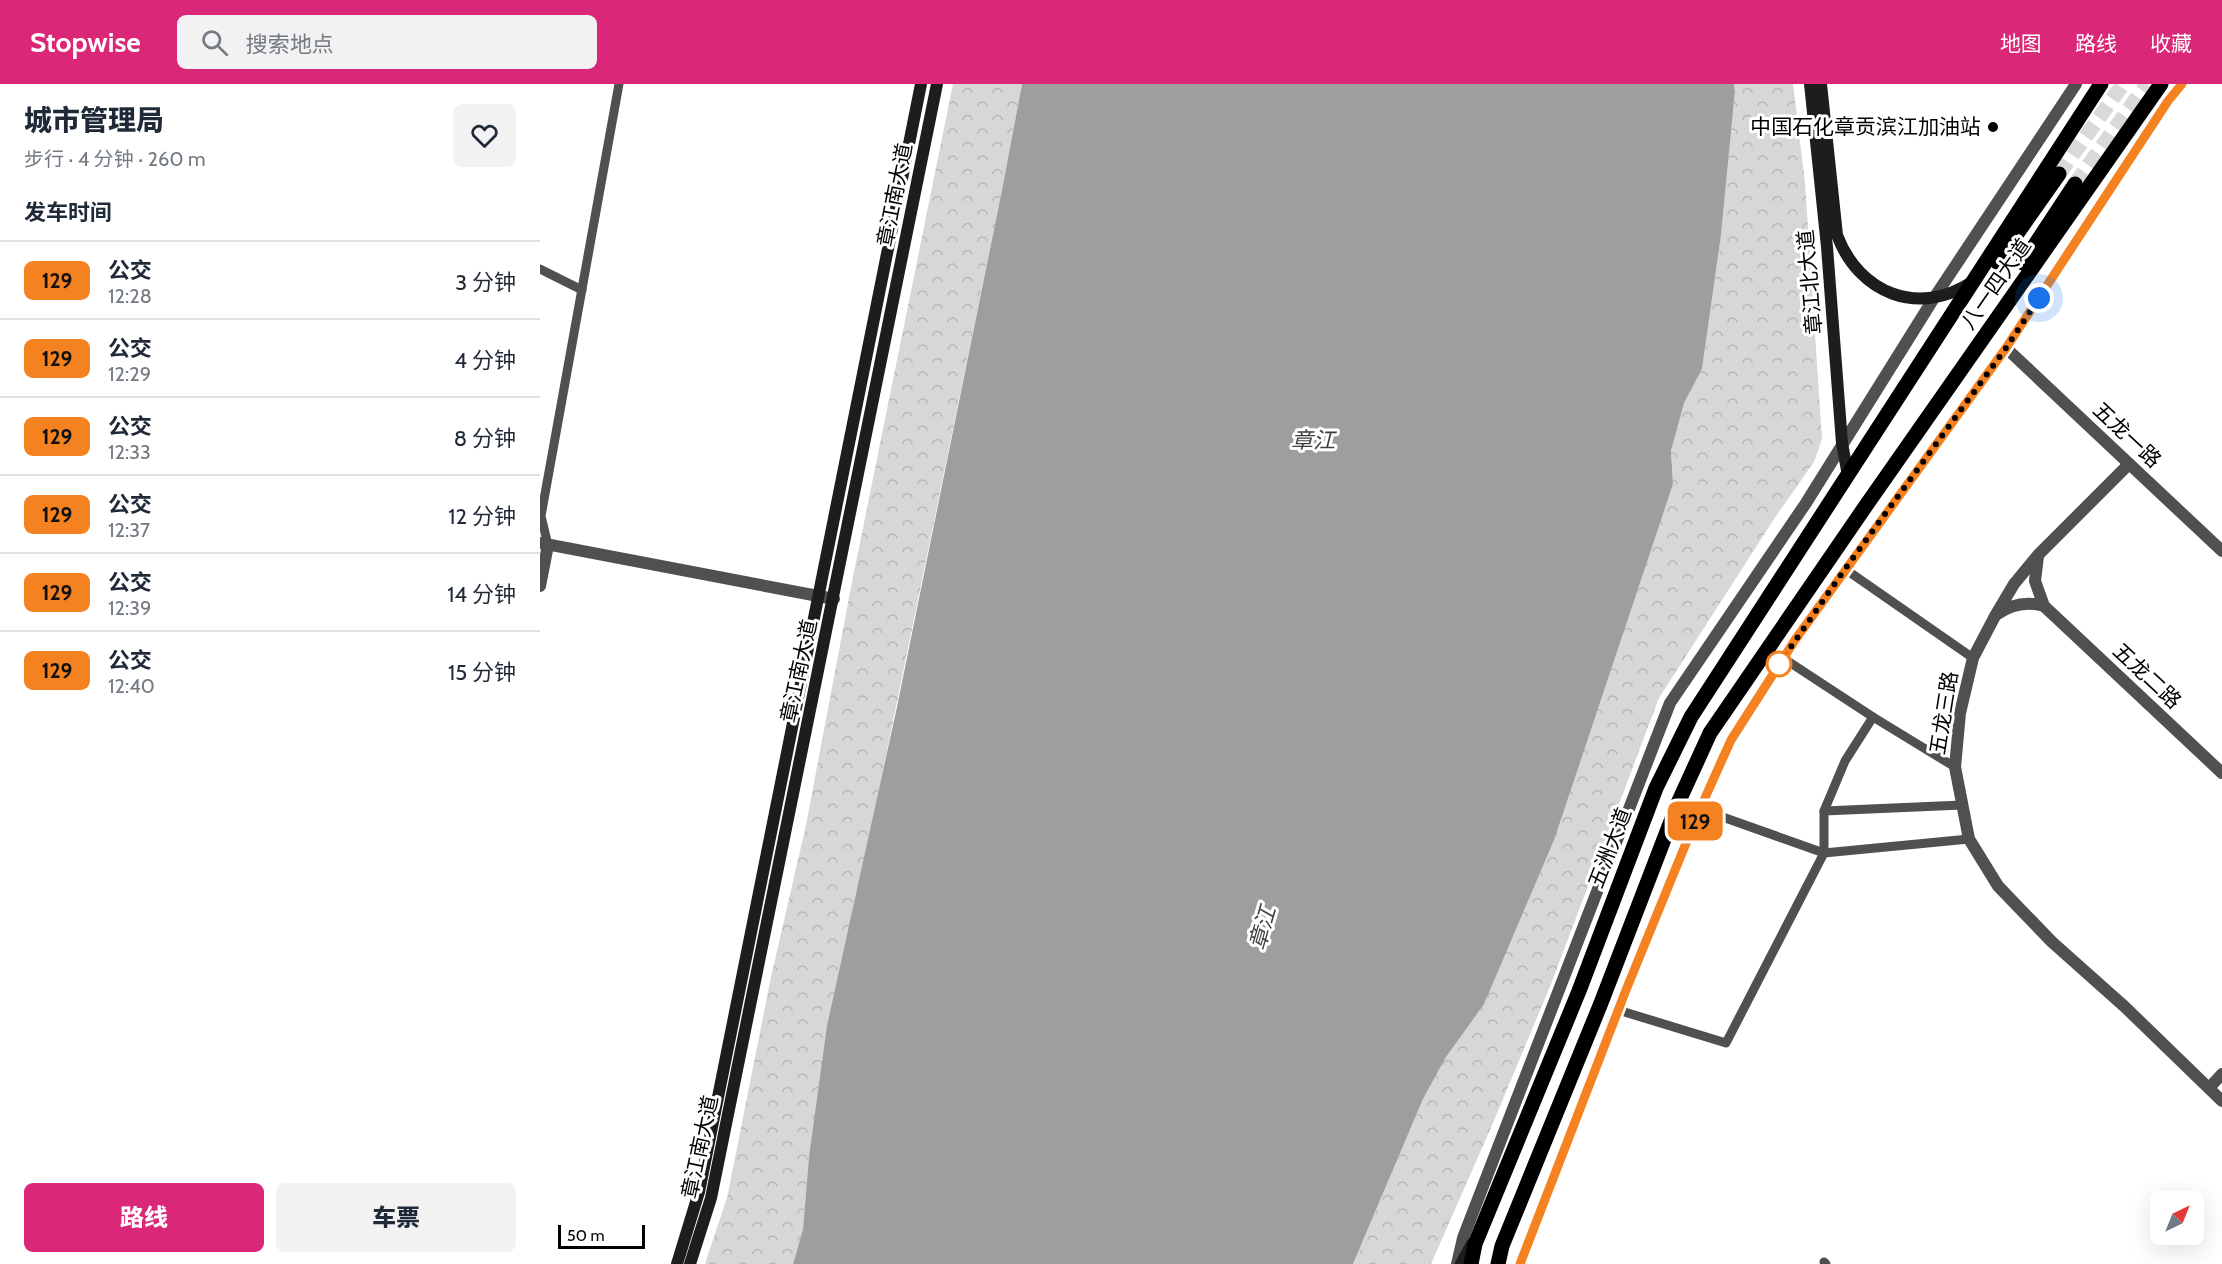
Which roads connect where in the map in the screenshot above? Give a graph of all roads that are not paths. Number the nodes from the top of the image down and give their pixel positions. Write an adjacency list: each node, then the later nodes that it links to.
1 (619, 84): 17 (street)
2 (937, 84): 11 (main road, 章江南大道)
3 (1810, 84): 20 (main road, 章江北大道)
4 (1821, 84): 18 (main road, 章江北大道)
5 (2076, 84): 18 (street)
6 (2101, 84): 16 (main road, 八一四大道)
7 (2161, 84): 23 (main road, 八一四大道)
8 (2177, 84): 12 (street)
9 (2182, 84): 12 (street)
10 (917, 86): 11 (main road); 29 (main road, 章江南大道)
11 (934, 97): 30 (main road, 章江南大道)
12 (2168, 101): 19 (street)
13 (2059, 174): 22 (main road)
14 (2075, 184): 23 (main road)
15 (540, 269): 17 (street)
16 (1974, 281): 18 (main road); 22 (main road, 八一四大道)
17 (582, 290): 24 (street)
18 (1934, 298): 20 (street)
19 (2006, 348): 21 (street, 五龙一路); 27 (street)
20 (1842, 443): 22 (main road, 章江北大道); 51 (street)
21 (2129, 464): 25 (street, 五龙一路); 26 (street, 五龙三路)
22 (1848, 476): 47 (main road, 五洲大道)
23 (1865, 507): 48 (main road)
24 (544, 544): 28 (street); 29 (street)
25 (2222, 551)
26 (2038, 555): 31 (street); 32 (street, 五龙三路)
27 (1845, 569): 33 (street); 34 (street)
28 (540, 586)
29 (819, 596): 30 (street); 49 (main road, 章江南大道)
30 (834, 599): 50 (main road, 章江南大道)
31 (2044, 606): 32 (street); 37 (street, 五龙二路)
32 (1995, 616): 34 (street, 五龙三路)
33 (1783, 658): 35 (street); 39 (street)
34 (1973, 658): 36 (street, 五龙三路)
35 (1873, 717): 36 (street); 40 (street)
36 (1955, 767): 38 (street, 五龙三路)
37 (2222, 773)
38 (1962, 804): 40 (street); 41 (street, 五龙三路)
39 (1700, 809): 42 (street); 43 (street)
40 (1824, 811): 42 (street)
41 (1969, 839): 42 (street); 45 (street, 五龙三路)
42 (1824, 853): 43 (street)
43 (1618, 1010): 55 (street)
44 (2222, 1074): 45 (street)
45 (2209, 1088): 46 (street, 五龙三路)
46 (2222, 1101)
47 (1484, 1222): 51 (main road); 52 (main road, 五洲大道)
48 (1505, 1238): 53 (main road); 54 (main road)
49 (677, 1264)
50 (690, 1264)
51 (1459, 1264)
52 (1472, 1264)
53 (1488, 1264)
54 (1498, 1264)
55 (1520, 1264)

